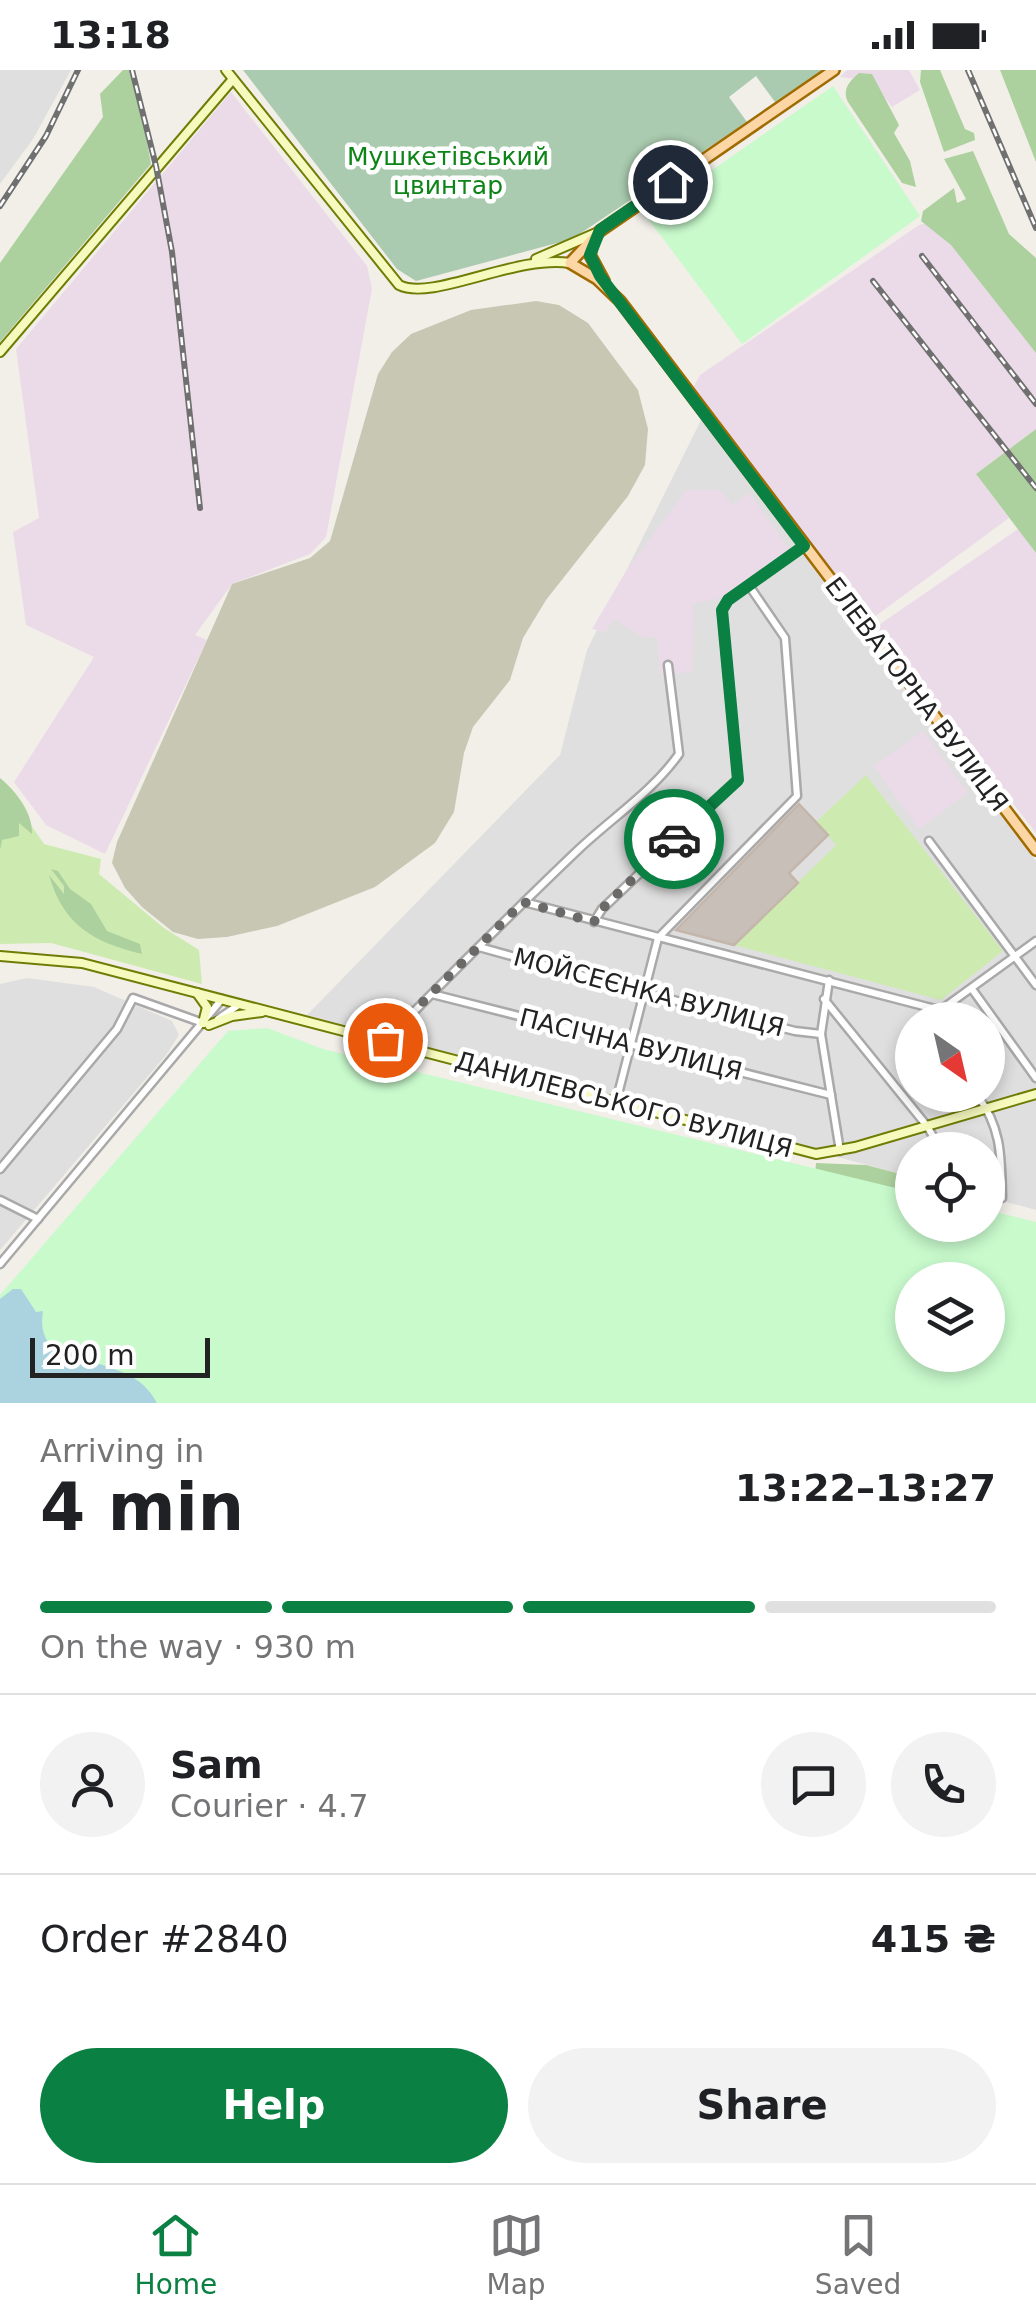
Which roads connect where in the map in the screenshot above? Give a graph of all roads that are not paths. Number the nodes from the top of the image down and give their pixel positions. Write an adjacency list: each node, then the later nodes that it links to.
1 (226, 70): 3 (street)
2 (834, 70): 4 (main road)
3 (233, 79): 5 (street); 8 (street)
4 (600, 230): 5 (street); 6 (main road); 7 (main road)
5 (525, 262): 6 (street)
6 (570, 264): 7 (main road, ЕЛЕВАТОРНА ВУЛИЦЯ)
7 (610, 288): 9 (main road, ЕЛЕВАТОРНА ВУЛИЦЯ)
8 (0, 352)
9 (804, 546): 10 (street); 13 (main road, ЕЛЕВАТОРНА ВУЛИЦЯ)
10 (750, 587): 15 (street); 16 (street)
11 (668, 665): 14 (street)
12 (930, 841): 20 (street)
13 (1036, 850)
14 (523, 902): 15 (street); 18 (street)
15 (594, 922): 16 (street)
16 (658, 938): 21 (street); 25 (street)
17 (1036, 941): 20 (street)
18 (478, 947): 25 (street, МОЙСЕЄНКА ВУЛИЦЯ); 26 (street)
19 (0, 956): 24 (street, ДАНИЛЕВСЬКОГО ВУЛИЦЯ)
20 (1014, 957): 22 (street); 23 (street)
21 (829, 980): 27 (street); 29 (street)
22 (1036, 985)
23 (972, 989): 30 (street); 37 (street)
24 (193, 991): 28 (street, ДАНИЛЕВСЬКОГО ВУЛИЦЯ); 33 (street)
25 (642, 992): 34 (street, МОЙСЕЄНКА ВУЛИЦЯ); 36 (street)
26 (432, 994): 35 (street); 36 (street, ПАСІЧНА ВУЛИЦЯ)
27 (824, 998): 34 (street); 43 (street)
28 (222, 999): 31 (street, ДАНИЛЕВСЬКОГО ВУЛИЦЯ); 33 (street)
29 (910, 1002)
30 (952, 1002)
31 (240, 1004): 32 (street, ДАНИЛЕВСЬКОГО ВУЛИЦЯ); 33 (street)
32 (272, 1012): 33 (street); 35 (street, ДАНИЛЕВСЬКОГО ВУЛИЦЯ)
33 (206, 1024): 46 (street); 48 (street)
34 (821, 1034): 39 (street)
35 (385, 1040): 40 (street, ДАНИЛЕВСЬКОГО ВУЛИЦЯ)
36 (629, 1044): 39 (street, ПАСІЧНА ВУЛИЦЯ); 40 (street)
37 (1036, 1078)
38 (1036, 1094): 41 (street, ДАНИЛЕВСЬКОГО ВУЛИЦЯ)
39 (831, 1095): 45 (street)
40 (616, 1102): 45 (street, ДАНИЛЕВСЬКОГО ВУЛИЦЯ)
41 (1005, 1103)
42 (973, 1112): 43 (street, ДАНИЛЕВСЬКОГО ВУЛИЦЯ)
43 (926, 1126): 44 (street); 45 (street, ДАНИЛЕВСЬКОГО ВУЛИЦЯ)
44 (930, 1132)
45 (840, 1151)
46 (0, 1169)
47 (0, 1200): 48 (street)
48 (38, 1220): 49 (street)
49 (0, 1264)

